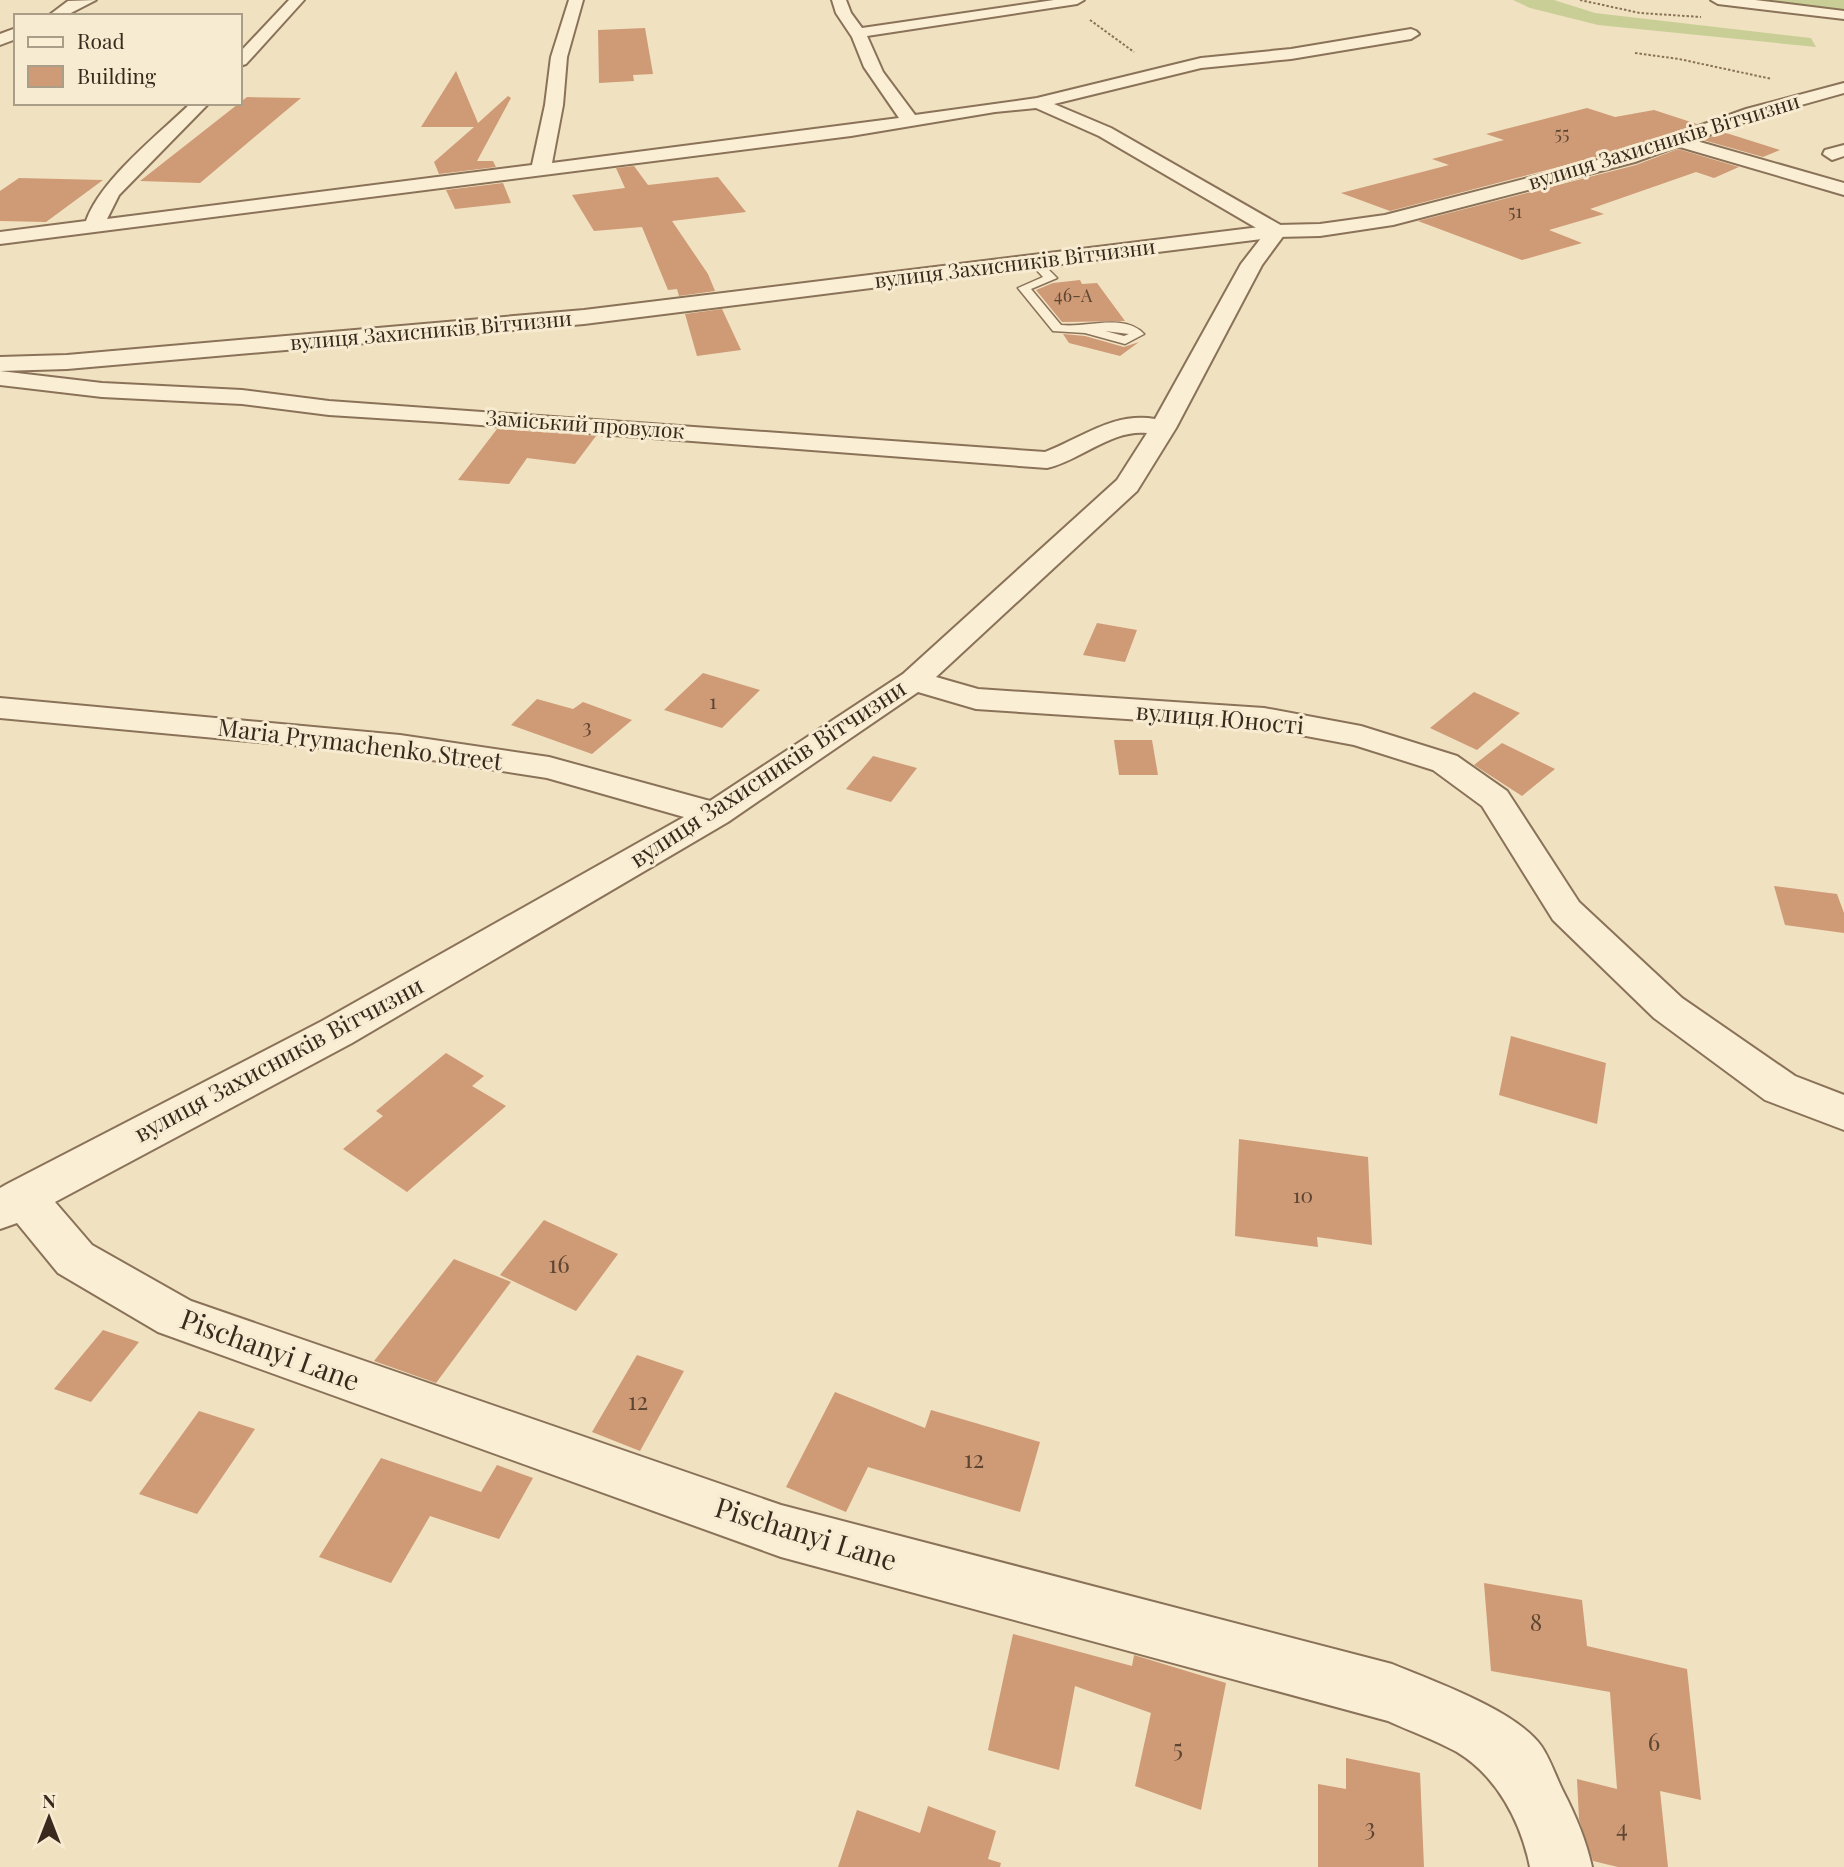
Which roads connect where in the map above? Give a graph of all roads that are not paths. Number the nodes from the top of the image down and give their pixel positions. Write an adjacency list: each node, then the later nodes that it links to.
1 (89, 0): 8 (street)
2 (276, 0): 3 (street)
3 (297, 0): 12 (street)
4 (576, 0): 18 (street)
5 (839, 0): 10 (street)
6 (1718, 0): 9 (street)
7 (1072, 1): 10 (street)
8 (58, 14)
9 (1844, 15)
10 (858, 33): 16 (street)
11 (1411, 34): 14 (street)
12 (242, 59)
13 (1834, 90): 17 (street, вулиця Захисників Вітчизни)
14 (1038, 103): 16 (street); 21 (street)
15 (199, 105): 20 (street)
16 (909, 120): 18 (street)
17 (1679, 141): 19 (street); 21 (street, вулиця Захисників Вітчизни)
18 (541, 169): 20 (street)
19 (1844, 189)
20 (94, 226): 22 (street)
21 (1277, 231): 23 (street, вулиця Захисників Вітчизни); 27 (street, вулиця Захисників Вітчизни)
22 (0, 238)
23 (1036, 262): 24 (lane); 25 (street, вулиця Захисників Вітчизни)
24 (1090, 331)
25 (0, 364)
26 (0, 378): 27 (street, Заміський провулок)
27 (1163, 428): 28 (street, вулиця Захисників Вітчизни)
28 (914, 681): 30 (street, вулиця Захисників Вітчизни); 31 (street, вулиця Юності)
29 (0, 708): 30 (street, Maria Prymachenko Street)
30 (715, 814): 32 (street, вулиця Захисників Вітчизни)
31 (1844, 1113)
32 (11, 1203): 33 (street, Pischanyi Lane)
33 (1561, 1867)

